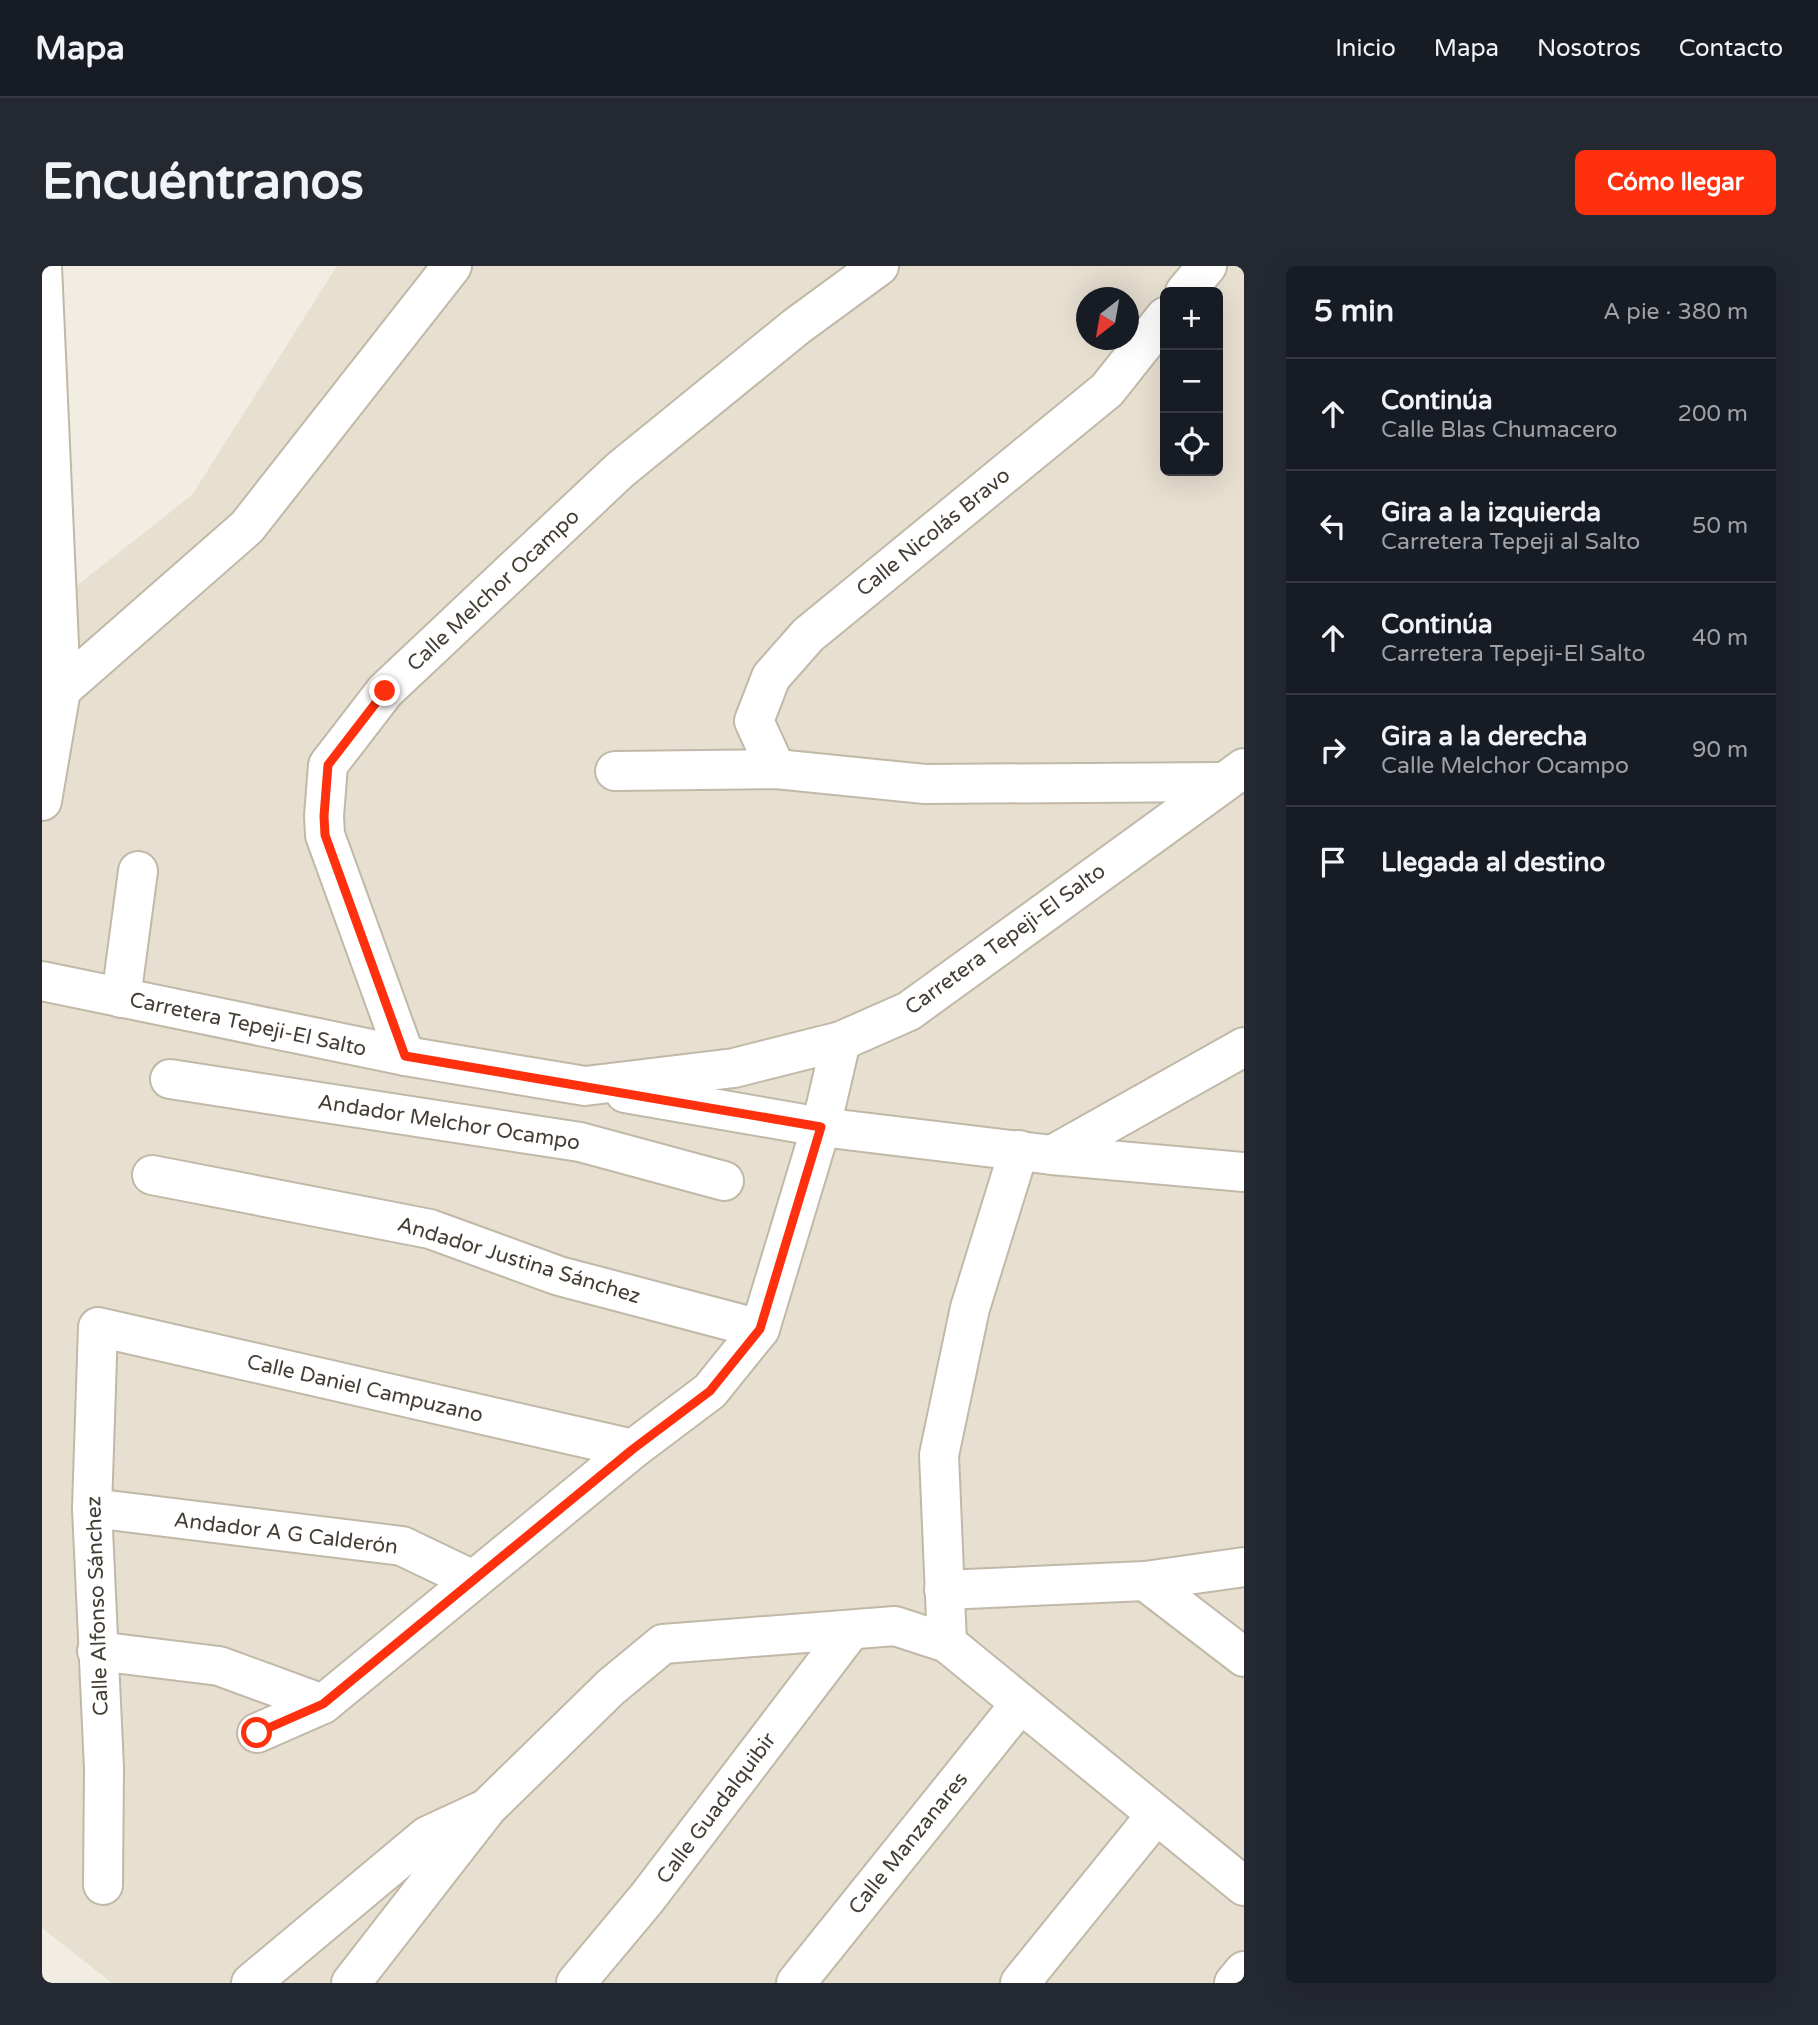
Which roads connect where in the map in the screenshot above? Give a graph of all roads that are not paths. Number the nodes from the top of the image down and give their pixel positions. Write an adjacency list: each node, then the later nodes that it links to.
1 (42, 266): 7 (street)
2 (452, 266): 7 (street)
3 (879, 266): 17 (street, Calle Melchor Ocampo)
4 (1207, 266): 5 (street)
5 (1189, 287)
6 (1160, 323): 8 (street, Calle Nicolás Bravo)
7 (61, 690): 11 (street)
8 (776, 769): 9 (street); 10 (street)
9 (615, 771)
10 (1233, 775): 15 (street, Carretera Tepeji-El Salto)
11 (42, 801)
12 (138, 871): 14 (street)
13 (42, 981): 14 (street, Carretera Tepeji-El Salto)
14 (121, 998): 17 (street, Carretera Tepeji-El Salto)
15 (841, 1041): 19 (street, Carretera Tepeji-El Salto); 20 (street)
16 (1244, 1047): 22 (street)
17 (405, 1056): 19 (street, Carretera Tepeji-El Salto)
18 (170, 1079): 21 (street, Andador Melchor Ocampo)
19 (583, 1085): 20 (street); 21 (street)
20 (821, 1127): 22 (street); 27 (street)
21 (580, 1142): 25 (street, Andador Melchor Ocampo)
22 (1035, 1152): 23 (street); 33 (street)
23 (1244, 1172)
24 (152, 1175): 27 (street, Andador Justina Sánchez)
25 (724, 1181)
26 (98, 1327): 28 (street, Calle Daniel Campuzano); 29 (street, Calle Alfonso Sánchez)
27 (760, 1329): 28 (street)
28 (633, 1449): 31 (street)
29 (92, 1508): 31 (street, Andador A G Calderón); 36 (street, Calle Alfonso Sánchez)
30 (1244, 1567): 32 (street)
31 (473, 1580): 39 (street)
32 (1145, 1581): 33 (street); 37 (street)
33 (944, 1590): 35 (street)
34 (852, 1630): 35 (street); 41 (street); 48 (street, Calle Guadalquibir)
35 (947, 1643): 38 (street)
36 (97, 1651): 39 (street); 43 (street, Calle Alfonso Sánchez)
37 (1244, 1657)
38 (1020, 1703): 42 (street); 49 (street, Calle Manzanares)
39 (323, 1704): 40 (street)
40 (257, 1733)
41 (486, 1808): 46 (street); 47 (street)
42 (1156, 1815): 44 (street); 50 (street)
43 (103, 1885)
44 (1244, 1886)
45 (1244, 1970): 51 (street)
46 (251, 1983)
47 (351, 1983)
48 (576, 1983)
49 (796, 1983)
50 (1020, 1983)
51 (1234, 1983)

